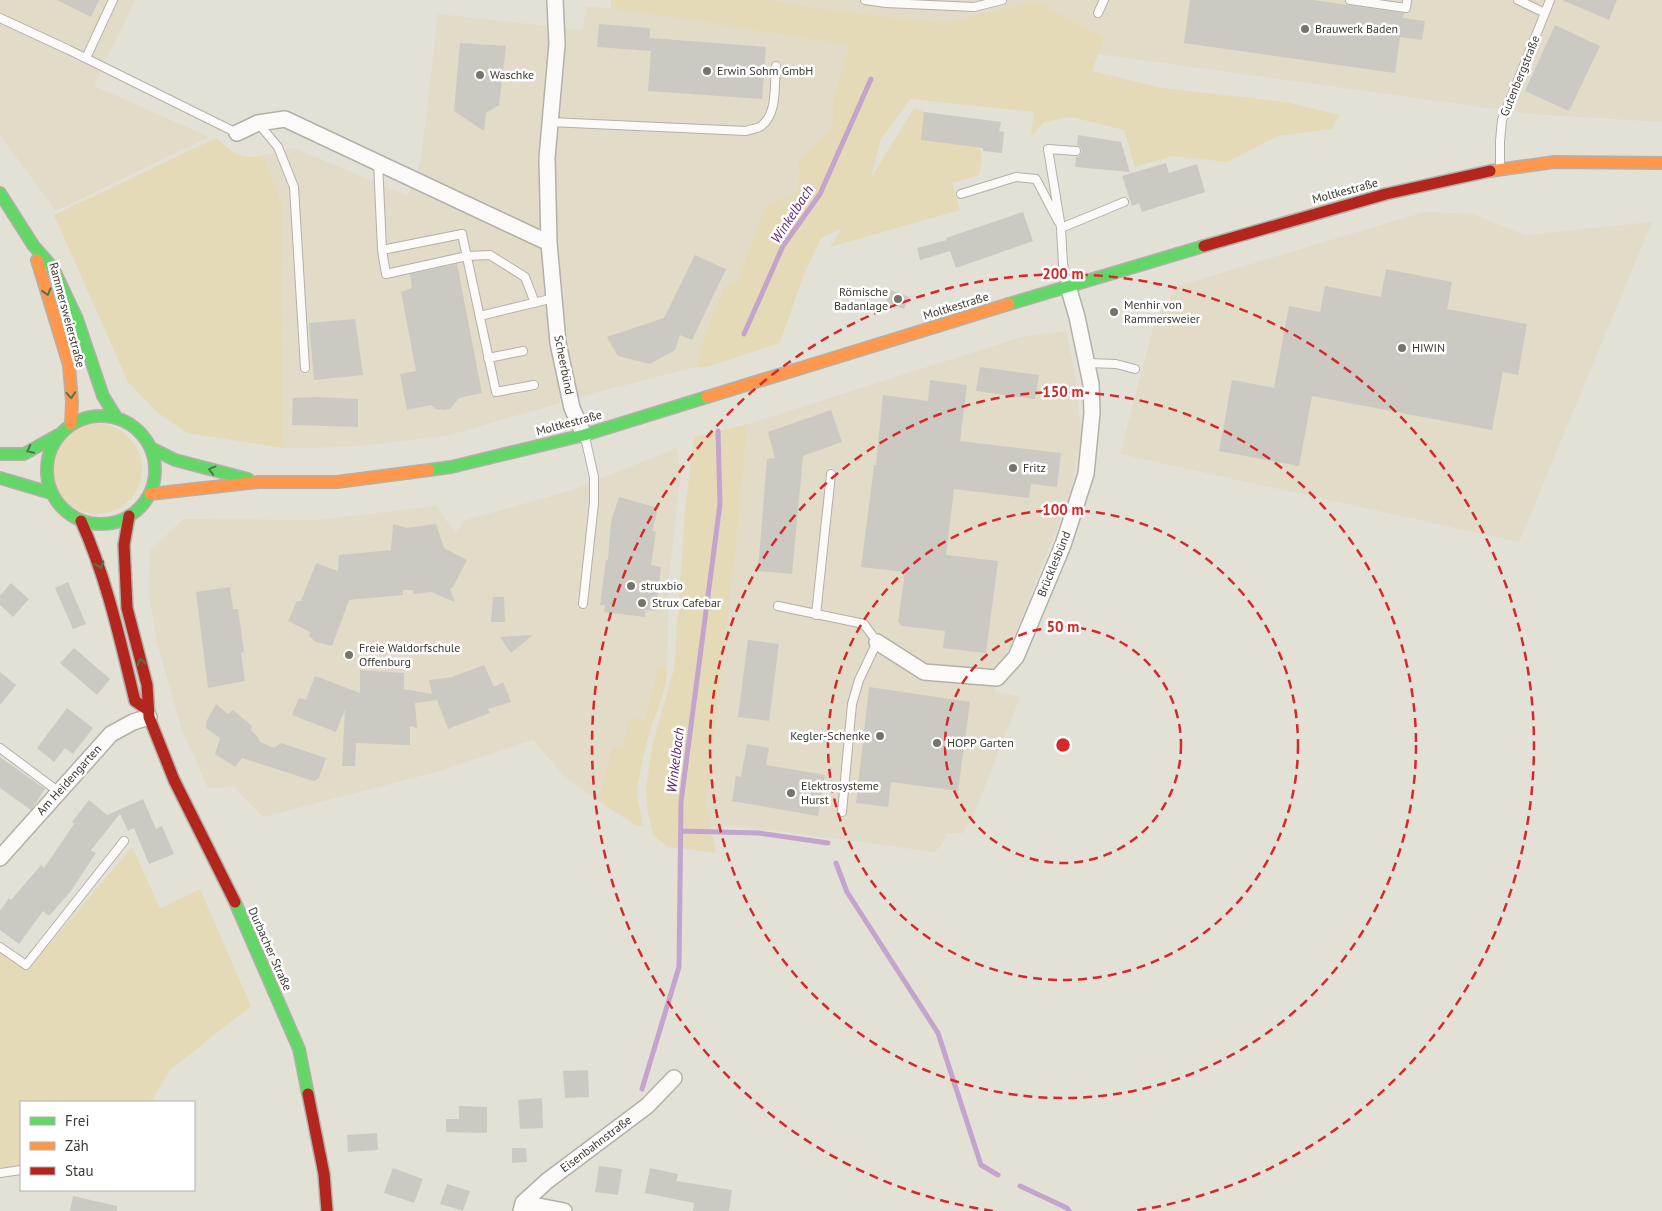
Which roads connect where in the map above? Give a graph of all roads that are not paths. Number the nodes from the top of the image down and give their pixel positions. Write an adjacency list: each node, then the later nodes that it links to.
1 (112, 0): 14 (lane)
2 (865, 0): 9 (lane)
3 (1002, 0): 9 (lane)
4 (1104, 0): 11 (lane)
5 (1350, 0): 6 (lane)
6 (1407, 0)
7 (1518, 0): 12 (lane)
8 (1550, 0): 12 (lane, Gutenbergstraße)
9 (887, 1)
10 (555, 5): 16 (street, Scheerbünd)
11 (1098, 13)
12 (1545, 13): 22 (lane, Gutenbergstraße)
13 (0, 18): 14 (lane)
14 (86, 58): 18 (lane)
15 (776, 66): 16 (lane)
16 (550, 122): 27 (street, Scheerbünd)
17 (258, 123): 18 (street); 20 (street); 38 (lane)
18 (237, 133)
19 (1076, 151): 26 (lane)
20 (378, 162): 27 (street); 29 (lane)
21 (1662, 164): 22 (street, Moltkestraße)
22 (1501, 169): 31 (street, Moltkestraße)
23 (0, 193): 28 (street, Rammersweierstraße)
24 (961, 194): 26 (lane)
25 (1124, 202): 26 (lane)
26 (1061, 228): 31 (lane)
27 (549, 242): 32 (street, Scheerbünd)
28 (33, 245): 41 (street, Rammersweierstraße); 42 (street, Rammersweierstraße, one-way to 42)
29 (382, 250): 30 (lane); 30 (lane)
30 (467, 256): 33 (lane); 34 (lane)
31 (1068, 286): 37 (street, Brücklesbünd); 43 (street, Moltkestraße)
32 (554, 298): 33 (lane); 43 (street, Scheerbünd)
33 (535, 303): 34 (lane)
34 (480, 316): 36 (lane)
35 (523, 351): 36 (lane)
36 (488, 358): 40 (lane)
37 (1088, 363): 39 (lane); 57 (street, Brücklesbünd)
38 (305, 368)
39 (1135, 368)
40 (534, 385)
41 (116, 417): 42 (street); 45 (street)
42 (71, 424): 44 (street)
43 (584, 435): 49 (street, Moltkestraße); 54 (lane, Scheerbünd)
44 (58, 436): 46 (street, one-way to 46); 50 (street)
45 (151, 448): 49 (street, Moltkestraße, one-way to 45); 51 (street)
46 (0, 454)
47 (831, 474): 56 (lane)
48 (0, 478): 50 (street)
49 (259, 482): 51 (street, Moltkestraße)
50 (52, 493): 53 (street)
51 (150, 494): 52 (street)
52 (129, 516): 53 (street); 58 (street, Durbacher Straße, one-way to 52)
53 (81, 521): 58 (street, Durbacher Straße, one-way to 58)
54 (583, 604)
55 (778, 606): 56 (lane)
56 (816, 615): 57 (lane)
57 (877, 642): 61 (lane)
58 (149, 713): 60 (street, Am Heidengarten); 69 (street, Durbacher Straße)
59 (0, 748): 60 (lane)
60 (59, 792): 63 (street, Am Heidengarten)
61 (842, 812)
62 (124, 841): 64 (lane)
63 (0, 858)
64 (0, 947)
65 (674, 1078): 68 (street, Eisenbahnstraße)
66 (20, 1170): 67 (lane)
67 (0, 1174)
68 (522, 1207): 70 (street)
69 (327, 1211)
70 (564, 1211)

